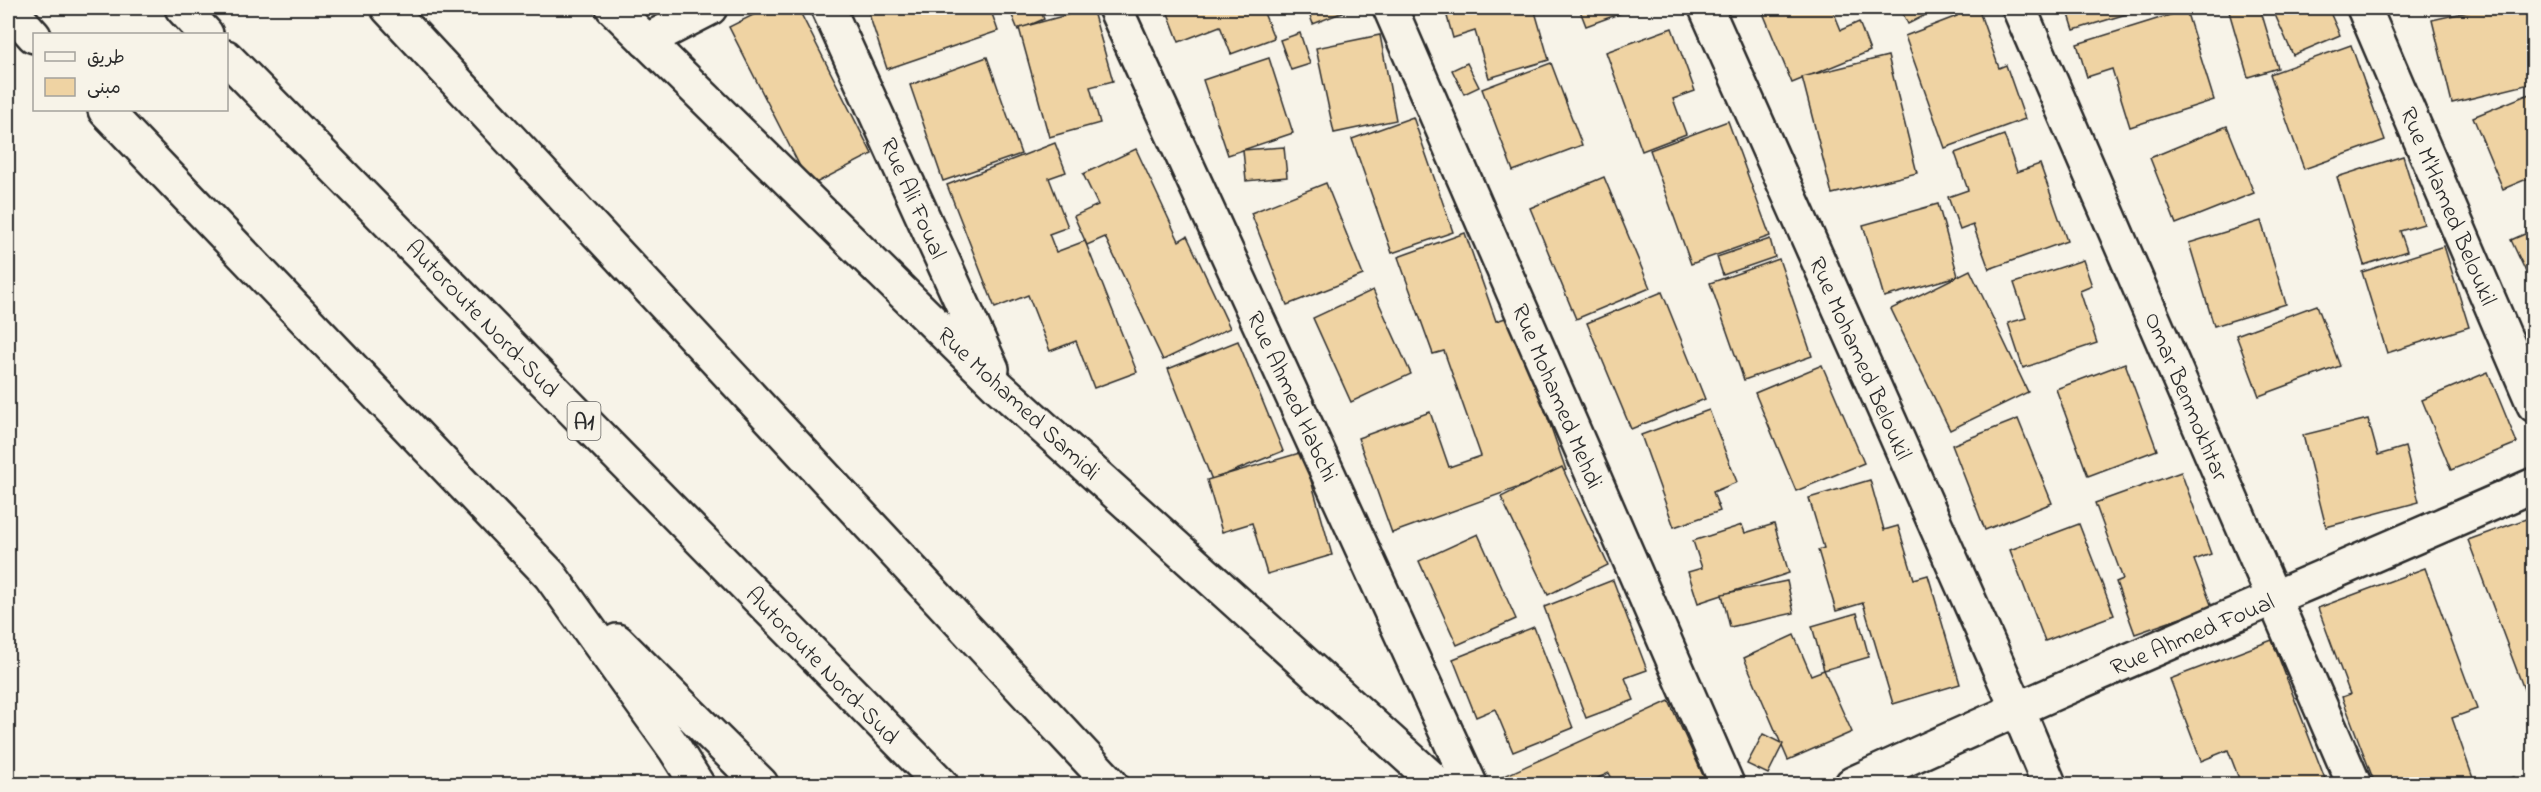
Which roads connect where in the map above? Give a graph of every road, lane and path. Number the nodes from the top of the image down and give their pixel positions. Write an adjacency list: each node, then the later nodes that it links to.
1 (9, 8): 13 (main road)
2 (182, 8): 12 (main road)
3 (388, 8): 26 (main road)
4 (613, 8): 14 (main road, Rue Mohamed Samidi)
5 (710, 8): 14 (main road)
6 (828, 8): 17 (main road, Rue Ali Foual)
7 (1115, 8): 28 (main road, Rue Ahmed Habchi)
8 (1390, 8): 29 (main road, Rue Mohamed Mehdi)
9 (1706, 8): 22 (main road, Rue Mohamed Beloukil)
10 (2019, 8): 21 (main road, Omar Benmokhtar)
11 (2364, 8): 18 (main road, Rue M'Hamed Beloukil)
12 (205, 33)
13 (33, 35)
14 (646, 41): 17 (main road, Rue Mohamed Samidi)
15 (228, 59): 25 (main road, Autoroute Nord-Sud / A1)
16 (106, 111): 20 (main road)
17 (1000, 388): 27 (main road, Rue Mohamed Samidi)
18 (2534, 405)
19 (2534, 485): 21 (main road, Rue Ahmed Foual)
20 (550, 574): 23 (main road); 24 (main road)
21 (2275, 599): 22 (main road, Rue Ahmed Foual); 32 (main road, Omar Benmokhtar)
22 (2017, 708): 30 (main road, Rue Ahmed Foual); 31 (main road, Rue Mohamed Beloukil)
23 (697, 784)
24 (761, 784)
25 (941, 784)
26 (1111, 784)
27 (1438, 784)
28 (1470, 784)
29 (1727, 784)
30 (1852, 784)
31 (2049, 784)
32 (2354, 784)

